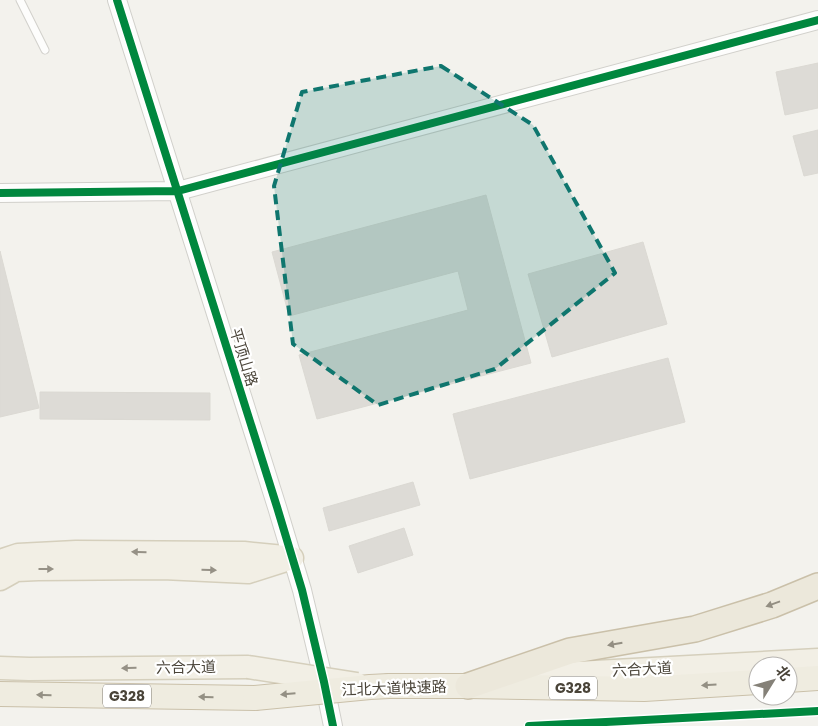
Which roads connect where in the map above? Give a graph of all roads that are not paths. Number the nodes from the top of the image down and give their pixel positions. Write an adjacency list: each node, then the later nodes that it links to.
1 (20, 0): 4 (lane)
2 (117, 0): 5 (street, 平顶山路)
3 (818, 20): 5 (street)
4 (45, 50)
5 (178, 191): 6 (street); 7 (street, 平顶山路)
6 (0, 193)
7 (292, 558): 8 (main road, one-way to 8); 9 (main road, one-way to 7); 19 (street, 平顶山路)
8 (0, 561)
9 (0, 579)
10 (818, 586): 17 (highway, one-way to 17)
11 (818, 660): 17 (main road, 六合大道)
12 (0, 667): 16 (main road, 六合大道 / G328, one-way to 12, bridge)
13 (818, 678): 14 (highway)
14 (798, 679)
15 (748, 683): 17 (highway, 江北大道快速路 / G328, one-way to 17)
16 (379, 686): 17 (highway, 江北大道快速路 / G328); 18 (highway, 江北大道快速路 / G328, one-way to 18, bridge)
17 (468, 686)
18 (0, 694)
19 (334, 726)

